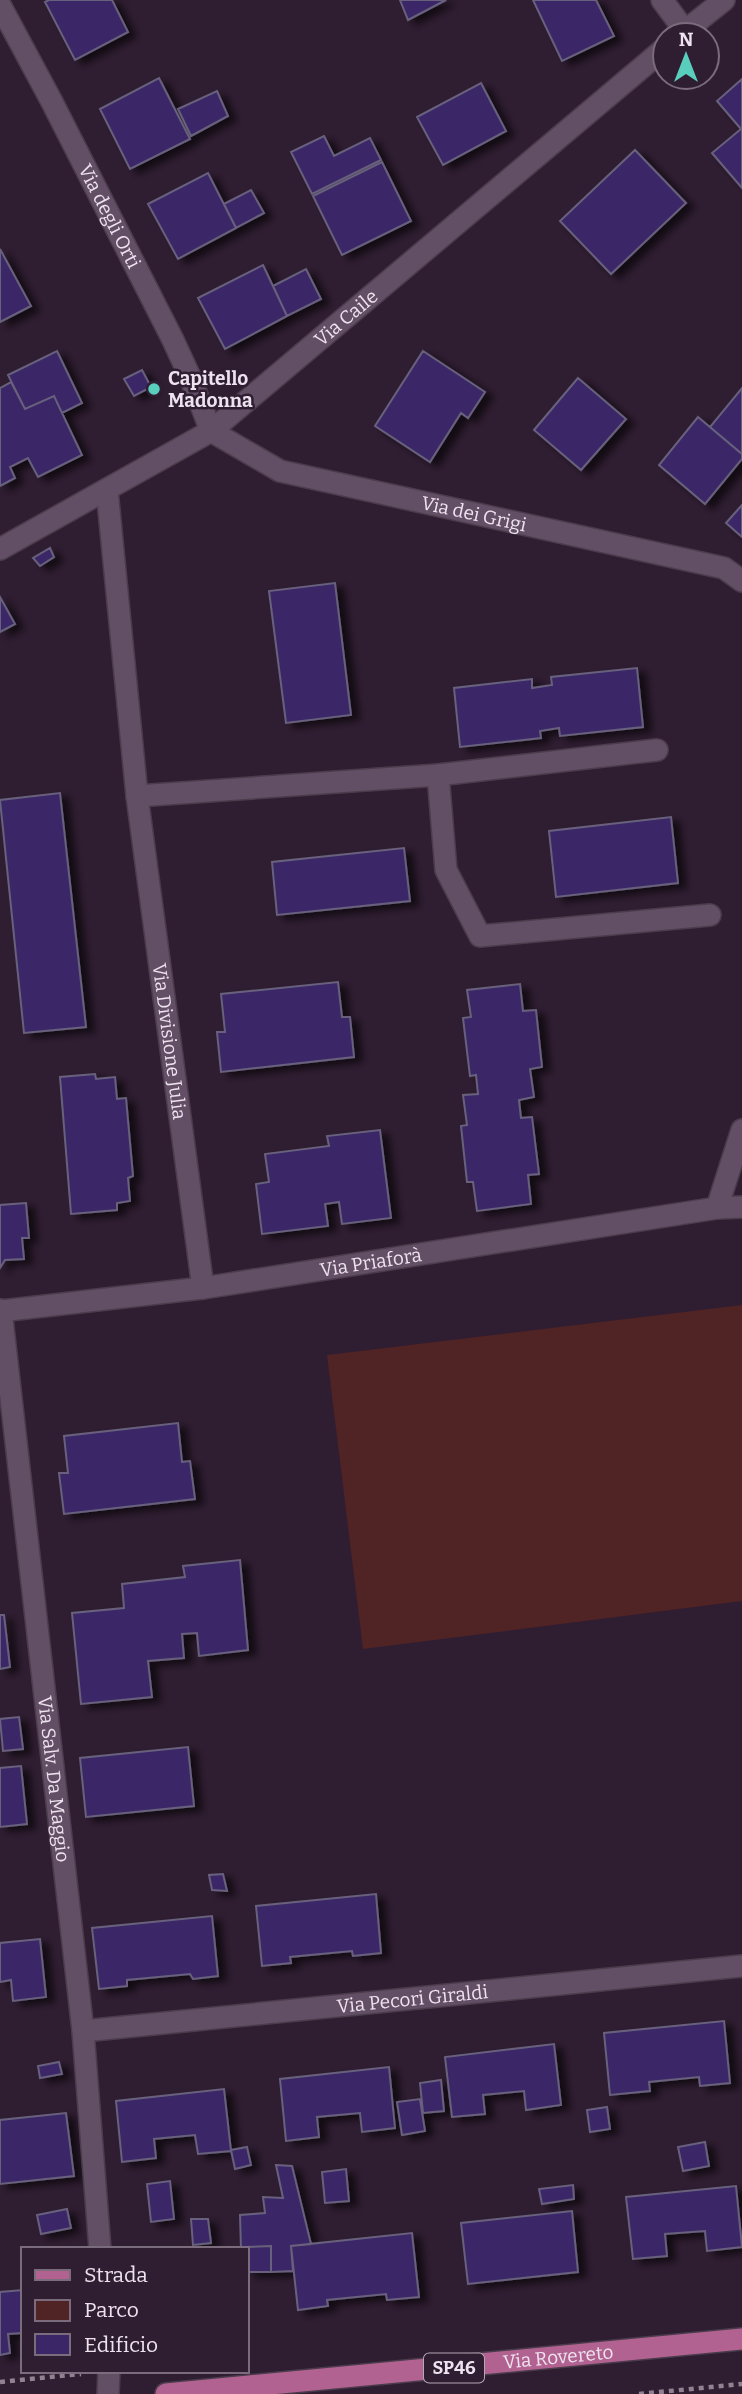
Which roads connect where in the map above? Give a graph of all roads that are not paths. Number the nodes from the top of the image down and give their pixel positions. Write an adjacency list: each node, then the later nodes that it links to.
1 (662, 0): 4 (street)
2 (724, 0): 5 (street)
3 (0, 5): 7 (street, Via degli Orti)
4 (675, 21)
5 (698, 21)
6 (651, 60): 7 (street, Via Caile)
7 (211, 431): 8 (street, Via Caile); 10 (street, Via dei Grigi)
8 (107, 490): 9 (street, Via Caile); 13 (street, Via Divisione Julia)
9 (0, 549)
10 (742, 581)
11 (657, 750): 12 (street)
12 (438, 775): 13 (street); 14 (street)
13 (137, 796): 18 (street, Via Divisione Julia)
14 (710, 915)
15 (742, 1130): 17 (street)
16 (742, 1207): 17 (street, Via Priaforà)
17 (717, 1208): 18 (street, Via Priaforà)
18 (202, 1288): 19 (street, Via Priaforà)
19 (1, 1311): 21 (street, Via Salv. Da Maggio)
20 (742, 1966): 21 (street, Via Pecori Giraldi)
21 (83, 2031): 22 (street, Via Salv. Da Maggio)
22 (100, 2247)
23 (742, 2339): 26 (main road, Via Rovereto / SP46)
24 (110, 2373): 25 (street)
25 (108, 2394)
26 (166, 2394)

